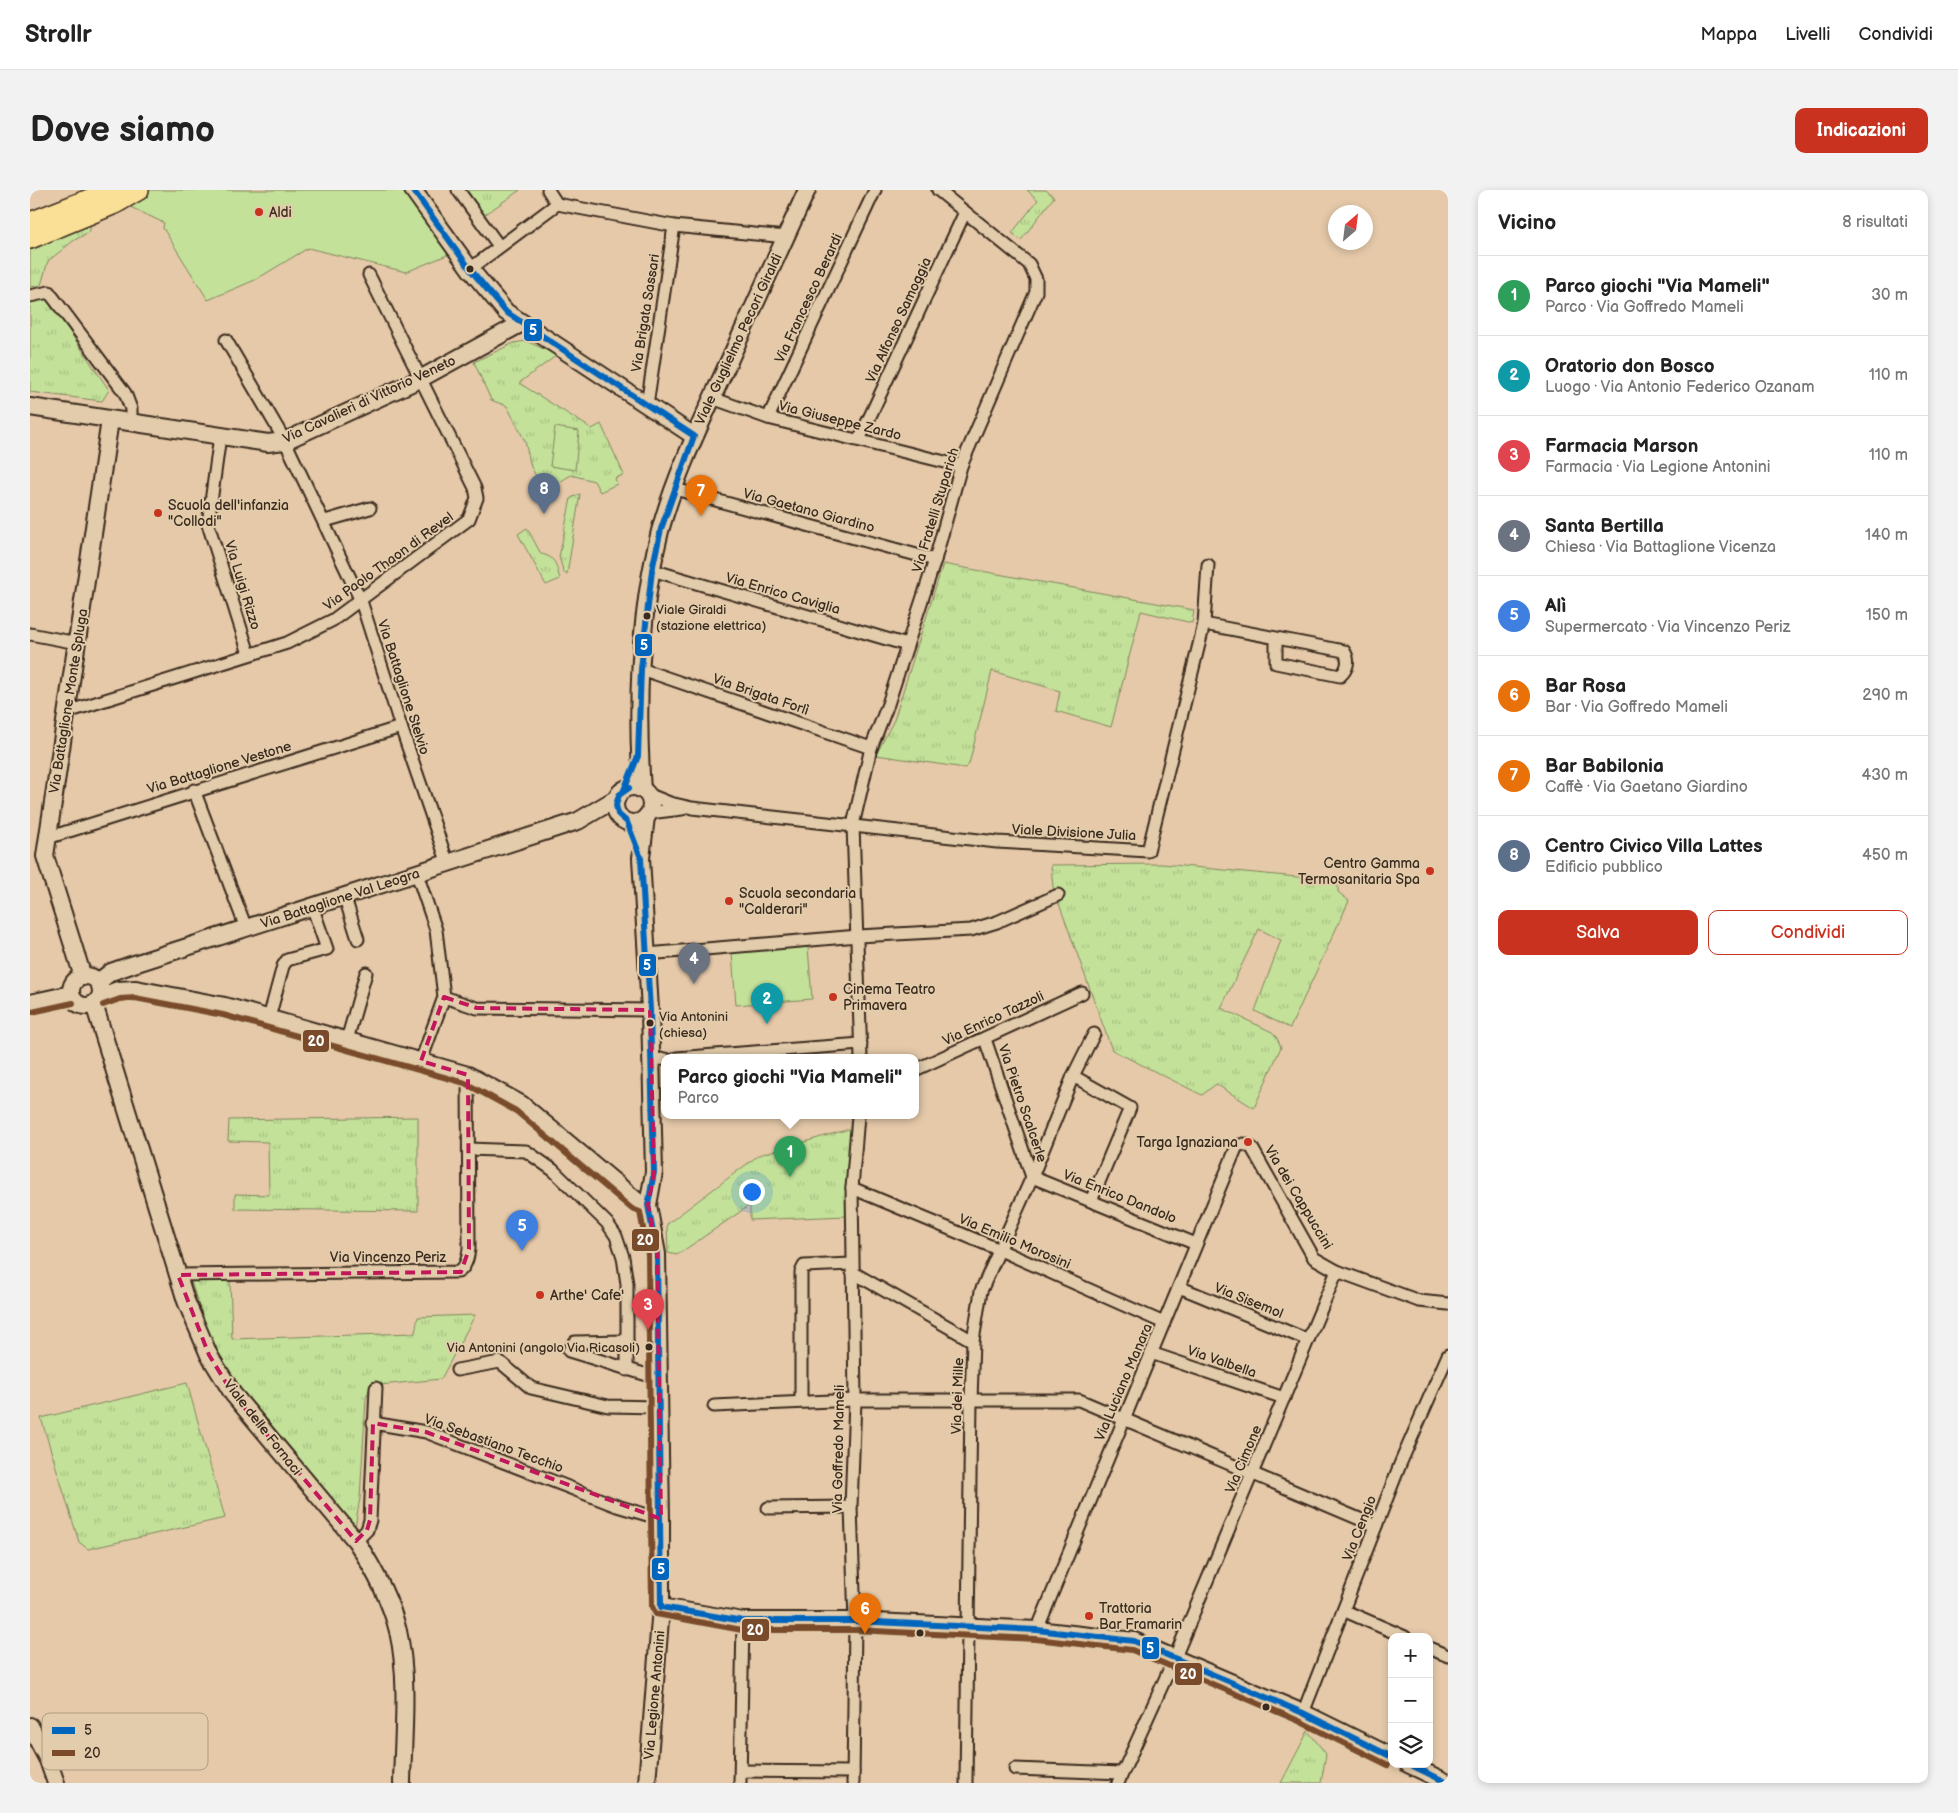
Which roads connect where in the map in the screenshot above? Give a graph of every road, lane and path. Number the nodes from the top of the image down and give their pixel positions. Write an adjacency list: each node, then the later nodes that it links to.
1 (112, 190): 9 (main road)
2 (140, 190): 16 (main road)
3 (413, 190): 18 (street)
4 (458, 190): 17 (street)
5 (548, 190): 10 (street)
6 (807, 190): 15 (street, Viale Guglielmo Pecori Giraldi)
7 (875, 190): 27 (street, Via Francesco Berardi)
8 (938, 190): 11 (street, Via Fratelli Stuparich)
9 (89, 200): 12 (street); 13 (main road)
10 (558, 204): 14 (street); 17 (street)
11 (965, 212): 32 (street, Via Alfonso Samoggia); 34 (street, Via Fratelli Stuparich)
12 (30, 214)
13 (30, 222)
14 (674, 226): 15 (street); 25 (street, Via Brigata Sassari)
15 (786, 237): 24 (street, Viale Guglielmo Pecori Giraldi)
16 (30, 239)
17 (499, 246): 18 (street)
18 (470, 269): 21 (street)
19 (369, 275): 23 (street, Via Paolo Thaon di Revel)
20 (30, 296): 29 (street)
21 (522, 323): 23 (street, Via Cavalieri di Vittorio Veneto); 25 (street)
22 (226, 340): 33 (street, Via Battaglione Stelvio)
23 (420, 379): 33 (street, Via Cavalieri di Vittorio Veneto); 41 (street, Via Paolo Thaon di Revel)
24 (712, 398): 27 (street, Via Giuseppe Zardo); 31 (street, Viale Guglielmo Pecori Giraldi)
25 (646, 405): 31 (street)
26 (30, 407): 28 (street, Via Cavalieri di Vittorio Veneto)
27 (768, 418): 32 (street, Via Giuseppe Zardo)
28 (110, 420): 29 (street, Via Cavalieri di Vittorio Veneto); 45 (street, Via Battaglione Monte Spluga)
29 (131, 423): 30 (street, Via Cavalieri di Vittorio Veneto)
30 (220, 436): 33 (street, Via Cavalieri di Vittorio Veneto); 47 (street, Via Luigi Rizzo)
31 (694, 436): 35 (street, Viale Guglielmo Pecori Giraldi)
32 (860, 440): 34 (street, Via Giuseppe Zardo)
33 (285, 441): 37 (street, Via Battaglione Stelvio)
34 (962, 466): 38 (street, Via Fratelli Stuparich)
35 (675, 489): 38 (street, Via Gaetano Giardino); 40 (street, Viale Guglielmo Pecori Giraldi)
36 (370, 508): 37 (street)
37 (324, 521): 41 (street, Via Battaglione Stelvio)
38 (935, 560): 46 (street, Via Fratelli Stuparich)
39 (1208, 565): 42 (street)
40 (652, 570): 46 (street, Via Enrico Caviglia); 48 (street, Viale Guglielmo Pecori Giraldi)
41 (361, 601): 47 (street, Via Paolo Thaon di Revel); 50 (street, Via Battaglione Stelvio)
42 (1204, 624): 44 (street); 60 (street, Viale Divisione Julia)
43 (30, 634): 45 (street)
44 (1276, 638): 44 (street)
45 (76, 643): 49 (street, Via Battaglione Monte Spluga)
46 (906, 645): 51 (street, Via Fratelli Stuparich)
47 (249, 654): 49 (street, Via Paolo Thaon di Revel)
48 (641, 668): 51 (street, Via Brigata Forlì); 52 (street, Viale Guglielmo Pecori Giraldi)
49 (67, 712): 61 (street, Via Battaglione Monte Spluga)
50 (401, 727): 53 (street, Via Battaglione Vestone); 63 (street, Via Battaglione Stelvio)
51 (871, 748): 60 (street, Via Fratelli Stuparich)
52 (638, 756): 54 (street, Viale Guglielmo Pecori Giraldi); 55 (street, Viale Guglielmo Pecori Giraldi)
53 (194, 790): 61 (street, Via Battaglione Vestone); 68 (street)
54 (644, 792): 55 (street); 56 (street, Viale Divisione Julia); 57 (street)
55 (620, 794): 58 (street, Via Battaglione Val Leogra); 59 (street)
56 (692, 808): 57 (street, Viale Divisione Julia); 60 (street, Viale Divisione Julia)
57 (648, 815): 59 (street); 62 (street, Via Legione Antonini)
58 (584, 818): 59 (street, Via Battaglione Val Leogra); 63 (street, Via Battaglione Val Leogra)
59 (625, 821): 62 (street, Via Legione Antonini)
60 (853, 825): 69 (street)
61 (47, 838): 73 (street, Via Battaglione Monte Spluga)
62 (641, 858): 71 (street, Via Legione Antonini)
63 (448, 864): 64 (street, Via Battaglione Val Leogra)
64 (417, 874): 66 (street, Via Battaglione Val Leogra); 76 (street)
65 (1058, 895): 69 (street)
66 (344, 896): 67 (street, Via Battaglione Val Leogra); 70 (street)
67 (312, 906): 68 (street, Via Battaglione Val Leogra); 79 (street)
68 (246, 928): 73 (street, Via Battaglione Val Leogra)
69 (858, 936): 71 (street); 83 (street)
70 (358, 939)
71 (647, 954): 78 (street, Via Legione Antonini)
72 (366, 974): 81 (street)
73 (94, 990): 75 (street); 75 (street); 79 (street); 102 (street, Viale delle Fornaci)
74 (1082, 993): 82 (street, Via Enrico Tazzoli)
75 (72, 994): 77 (street)
76 (444, 997): 78 (street); 87 (street)
77 (30, 1003)
78 (650, 1010): 86 (street, Via Legione Antonini)
79 (269, 1018): 81 (street)
80 (1094, 1034): 90 (street, Via dei Mille)
81 (347, 1040): 87 (street)
82 (985, 1040): 88 (street, Via Enrico Tazzoli); 94 (street, Via Pietro Scalcerle)
83 (861, 1044): 84 (street); 85 (street)
84 (729, 1054)
85 (861, 1054)
86 (658, 1060): 97 (street, Via Legione Antonini)
87 (421, 1061): 89 (street)
88 (919, 1068)
89 (468, 1075): 93 (street, Via Vincenzo Periz); 97 (street)
90 (1073, 1076): 94 (street, Via dei Mille); 96 (street)
91 (858, 1119): 95 (street, Via Goffredo Mameli)
92 (1237, 1146): 98 (street, Via Luciano Manara); 101 (street, Via dei Cappuccini)
93 (469, 1149): 102 (street, Via Vincenzo Periz); 107 (street)
94 (1032, 1177): 96 (street, Via Enrico Dandolo); 99 (street, Via dei Mille)
95 (852, 1188): 99 (street, Via Emilio Morosini); 100 (street, Via Goffredo Mameli)
96 (1091, 1200): 98 (street, Via Enrico Dandolo)
97 (648, 1205): 113 (street, Via Legione Antonini)
98 (1196, 1244): 103 (street, Via Luciano Manara)
99 (1000, 1250): 105 (street, Via Emilio Morosini); 108 (street, Via dei Mille)
100 (852, 1268): 108 (street); 116 (street, Via Goffredo Mameli); 118 (street)
101 (1337, 1271): 104 (street, Via dei Cappuccini); 106 (street, Via Cimone)
102 (178, 1275): 128 (street, Viale delle Fornaci)
103 (1179, 1287): 105 (street, Via Luciano Manara); 106 (street, Via Sisemol)
104 (1448, 1304)
105 (1164, 1323): 109 (street, Via Luciano Manara)
106 (1308, 1340): 115 (street, Via Cimone)
107 (627, 1341): 112 (street); 112 (street)
108 (973, 1341): 117 (street, Via dei Mille)
109 (1151, 1353): 115 (street, Via Valbella); 121 (street, Via Luciano Manara)
110 (1448, 1355): 127 (street, Via Cengio)
111 (458, 1370): 120 (street)
112 (627, 1370): 113 (street)
113 (657, 1378): 120 (street, Via Legione Antonini)
114 (376, 1388): 122 (street)
115 (1284, 1398): 123 (street, Via Cimone)
116 (855, 1400): 117 (street); 118 (street); 124 (street, Via Goffredo Mameli)
117 (971, 1400): 121 (street); 133 (street, Via dei Mille)
118 (801, 1401): 119 (street)
119 (714, 1406)
120 (658, 1407): 126 (street, Via Legione Antonini)
121 (1122, 1419): 123 (street); 134 (street, Via Luciano Manara)
122 (374, 1423): 126 (street, Via Sebastiano Tecchio); 128 (street)
123 (1253, 1473): 127 (street); 138 (street, Via Cimone)
124 (851, 1507): 125 (street); 132 (street, Via Goffredo Mameli)
125 (768, 1508)
126 (661, 1519): 129 (street, Via Legione Antonini)
127 (1376, 1526): 130 (street, Via Cengio)
128 (356, 1541): 150 (street, Viale delle Fornaci)
129 (661, 1607): 131 (street); 151 (street, Via Legione Antonini)
130 (1345, 1611): 135 (street); 139 (street, Via Cengio)
131 (743, 1621): 132 (street); 146 (street)
132 (855, 1621): 133 (street); 147 (street, Via Goffredo Mameli)
133 (967, 1627): 134 (street); 152 (street, Via dei Mille)
134 (1037, 1630): 138 (street)
135 (1396, 1633)
136 (1433, 1650): 137 (street)
137 (1448, 1656)
138 (1175, 1657): 139 (street); 148 (street, Via Cimone)
139 (1303, 1714): 142 (street)
140 (30, 1726): 141 (street)
141 (42, 1749)
142 (1388, 1755)
143 (1416, 1768): 153 (street)
144 (51, 1770): 149 (street)
145 (1015, 1770): 148 (street)
146 (740, 1777): 147 (street)
147 (853, 1778)
148 (1120, 1778)
149 (56, 1783)
150 (402, 1783)
151 (647, 1783)
152 (966, 1783)
153 (1448, 1783)

